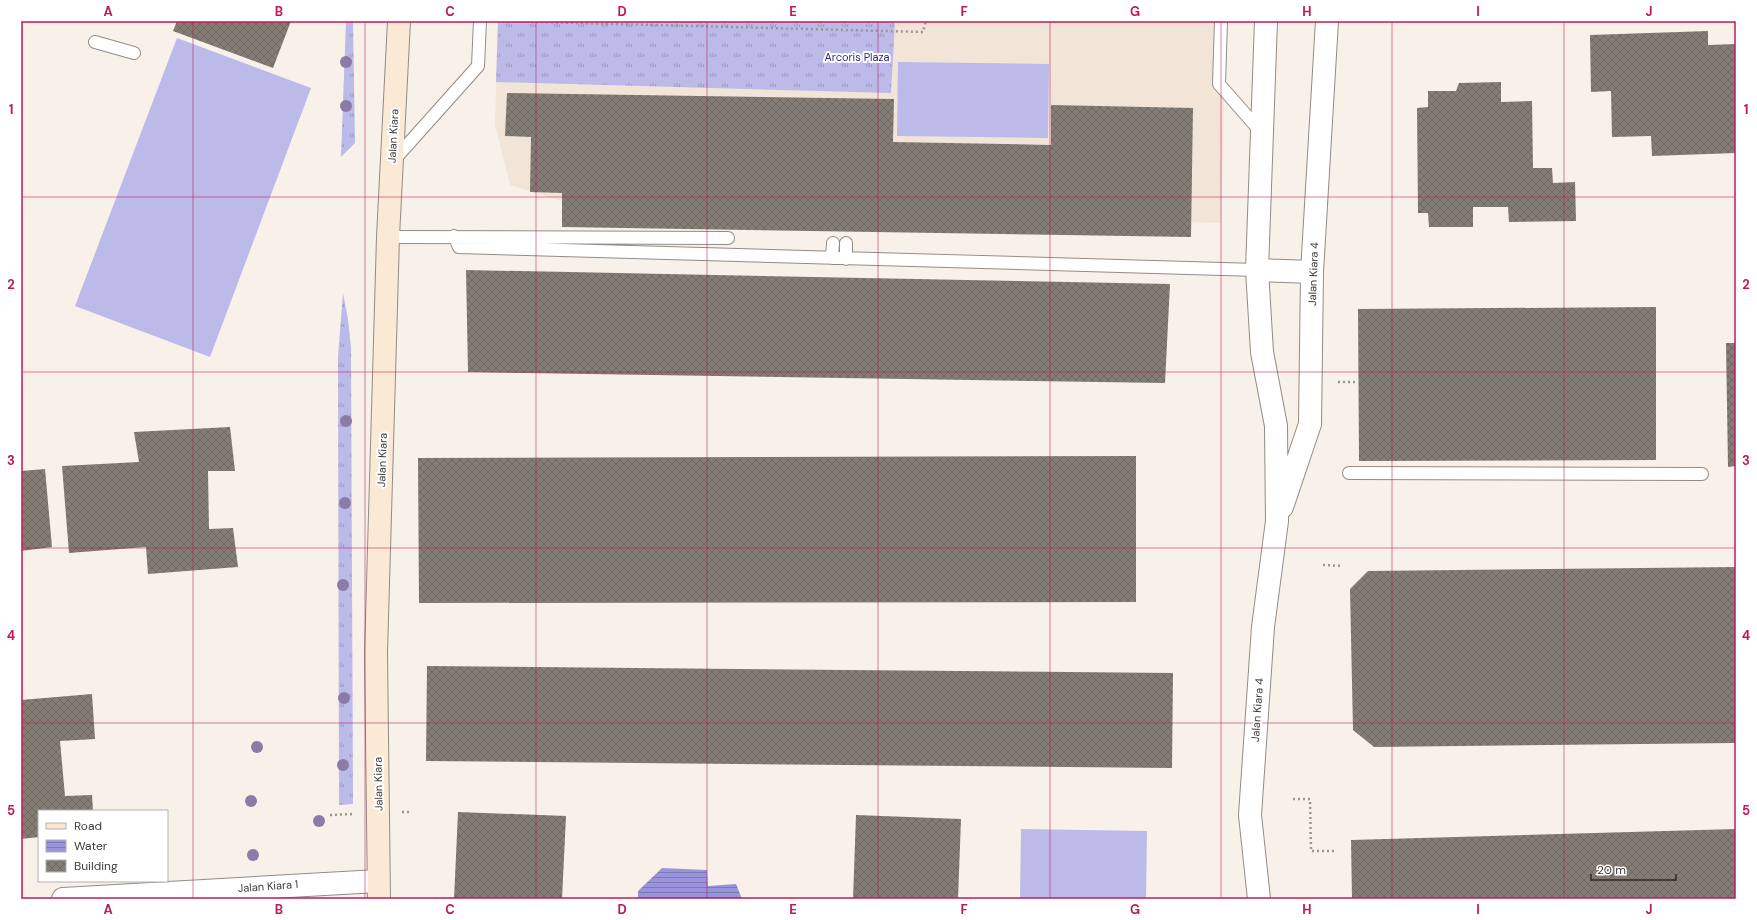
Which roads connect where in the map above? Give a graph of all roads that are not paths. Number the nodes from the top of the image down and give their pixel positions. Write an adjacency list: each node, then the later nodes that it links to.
1 (480, 21): 9 (lane)
2 (1221, 21): 8 (lane)
3 (1266, 21): 8 (street, Jalan Kiara 4)
4 (1327, 21): 18 (street, Jalan Kiara 4)
5 (397, 25): 9 (main road, Jalan Kiara)
6 (95, 42): 7 (lane)
7 (134, 53)
8 (1262, 133): 17 (street, Jalan Kiara 4)
9 (392, 162): 11 (main road, Jalan Kiara)
10 (454, 236): 11 (lane); 12 (lane); 15 (lane)
11 (388, 237): 22 (main road, Jalan Kiara)
12 (728, 238)
13 (833, 243): 15 (lane)
14 (846, 243): 16 (lane)
15 (832, 258): 16 (lane)
16 (846, 259): 17 (lane)
17 (1257, 270): 18 (street); 21 (street, Jalan Kiara 4)
18 (1312, 272): 21 (street, Jalan Kiara 4)
19 (1349, 473): 20 (lane)
20 (1702, 474)
21 (1277, 521): 24 (street, Jalan Kiara 4)
22 (379, 890): 23 (street, Jalan Kiara 1)
23 (62, 899)
24 (1259, 899)

